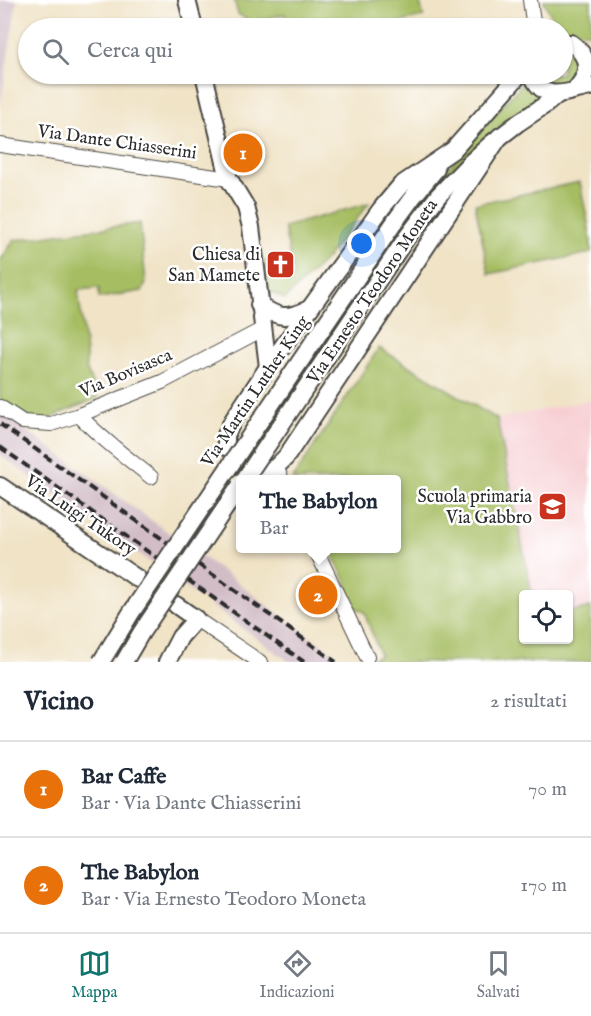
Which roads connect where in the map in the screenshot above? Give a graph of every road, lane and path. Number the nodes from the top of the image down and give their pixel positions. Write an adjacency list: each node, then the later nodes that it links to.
1 (187, 0): 2 (street)
2 (192, 18)
3 (573, 43): 5 (street)
4 (573, 45): 9 (street)
5 (591, 48)
6 (206, 84): 14 (street, Via Dante Chiasserini)
7 (511, 84): 13 (street)
8 (538, 84): 10 (street)
9 (583, 89): 10 (street)
10 (556, 94): 11 (street)
11 (500, 136): 22 (street, Via Ernesto Teodoro Moneta); 23 (street, bridge)
12 (0, 145): 14 (street, Via Dante Chiasserini)
13 (453, 150): 16 (street); 32 (street, Via Martin Luther King, bridge)
14 (229, 179): 15 (street, Via Dante Chiasserini)
15 (260, 305): 16 (street); 17 (street)
16 (309, 309): 18 (street)
17 (263, 329): 18 (street); 20 (street, Via Bovisasca)
18 (268, 367): 21 (street)
19 (0, 407): 20 (street, Via Bovisasca)
20 (79, 415): 24 (street)
21 (226, 447)
22 (275, 473)
23 (247, 475)
24 (151, 477)
25 (0, 486): 28 (street, Via Luigi Tukory)
26 (236, 492): 33 (street, bridge)
27 (317, 553): 31 (street)
28 (138, 579)
29 (177, 605): 30 (street)
30 (196, 619): 34 (street); 35 (street)
31 (367, 657)
32 (101, 662)
33 (124, 662)
34 (167, 662)
35 (260, 662)

